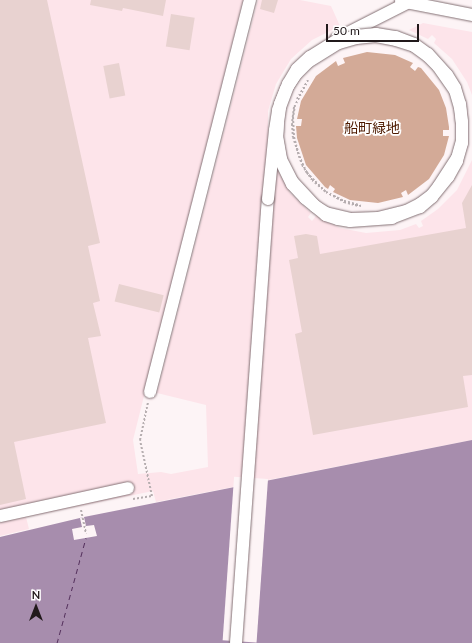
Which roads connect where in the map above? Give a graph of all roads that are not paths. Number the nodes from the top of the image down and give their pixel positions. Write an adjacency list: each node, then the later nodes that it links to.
1 (250, 0): 4 (street)
2 (403, 1): 3 (street); 7 (street, bridge)
3 (472, 14)
4 (150, 392)
5 (128, 488): 6 (street)
6 (0, 516)
7 (236, 643)

